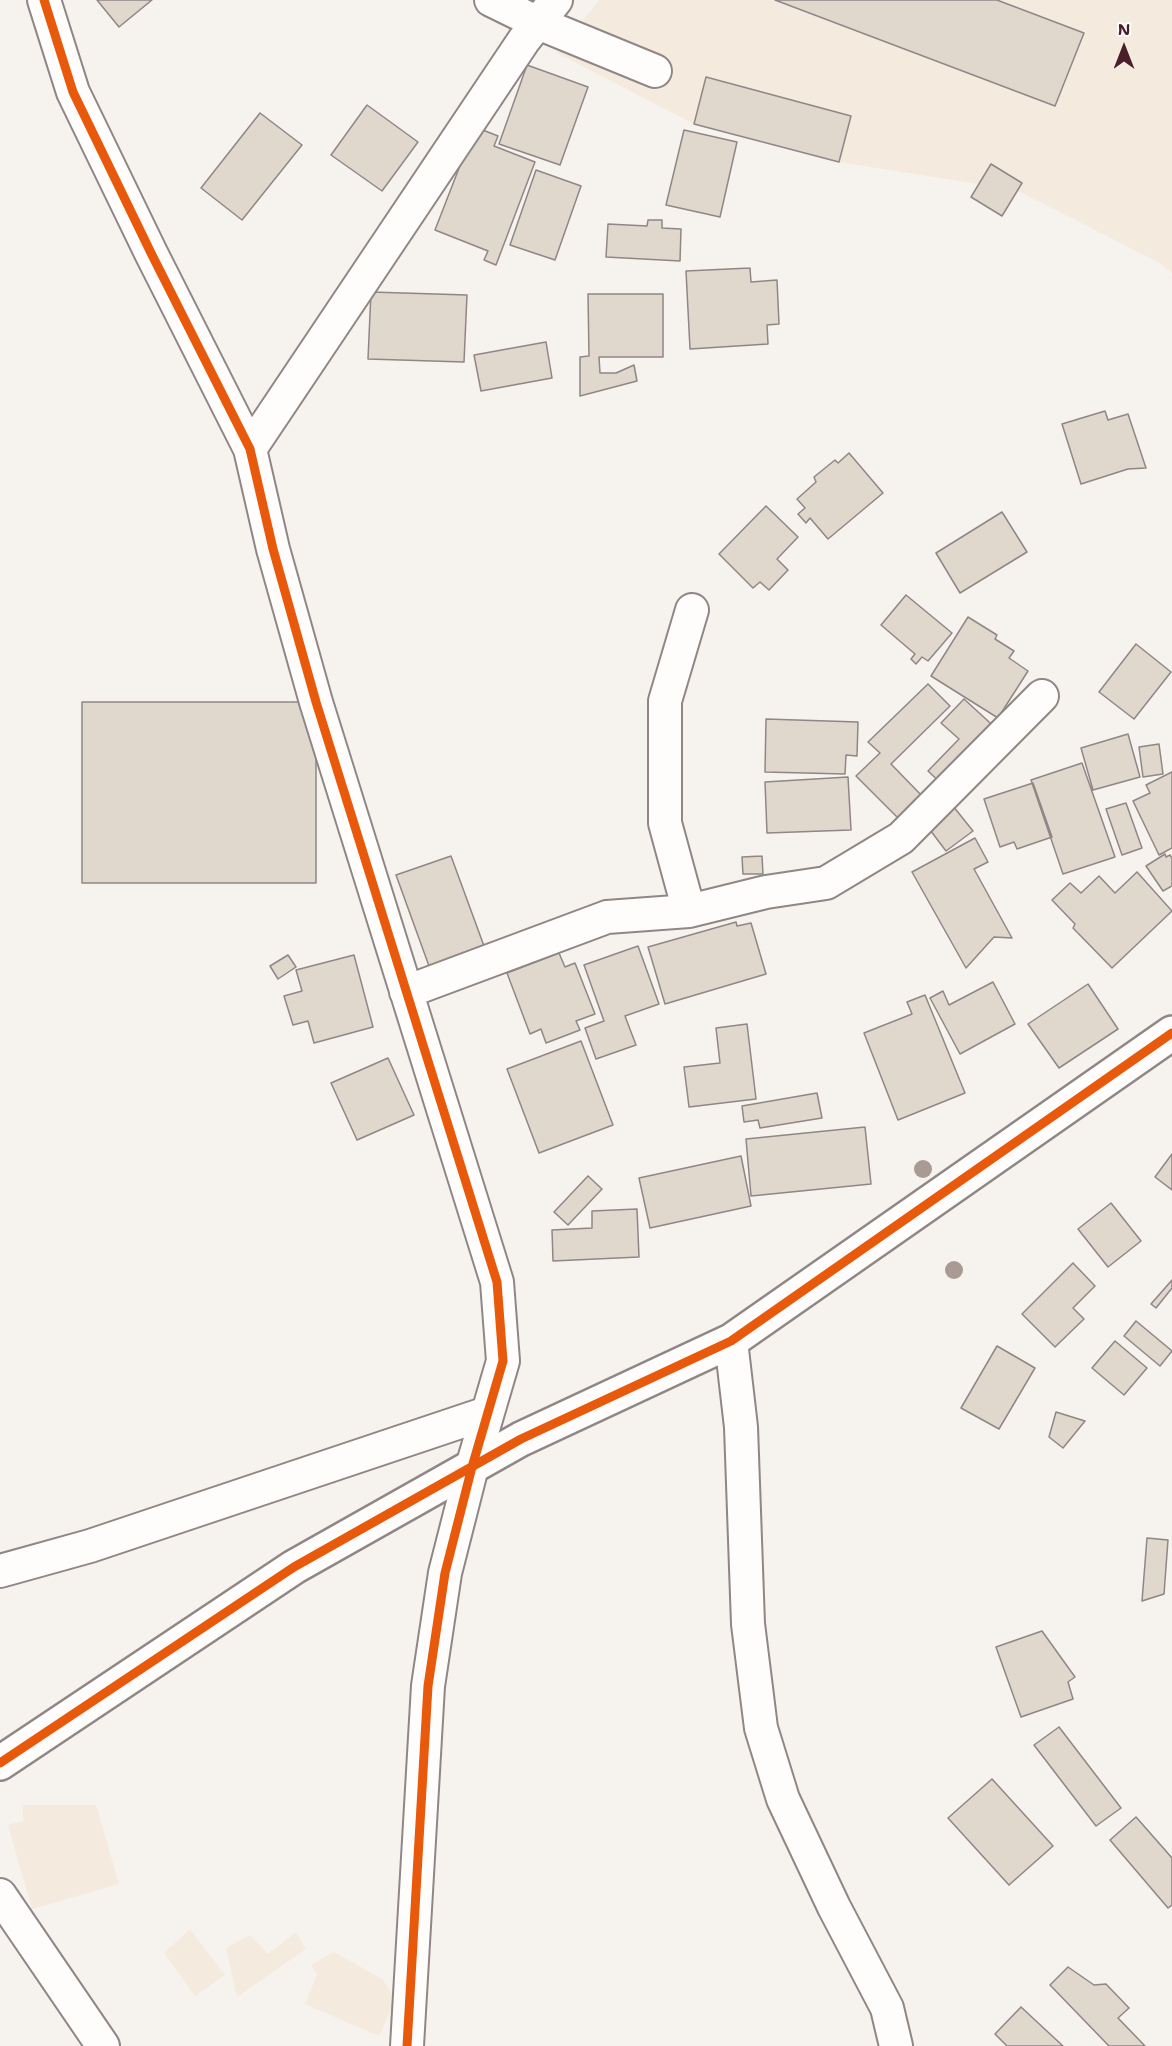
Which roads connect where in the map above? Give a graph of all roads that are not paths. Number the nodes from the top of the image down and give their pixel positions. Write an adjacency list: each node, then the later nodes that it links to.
1 (44, 0): 5 (street)
2 (491, 0): 3 (street)
3 (547, 11): 4 (street); 5 (street)
4 (655, 71)
5 (250, 449): 9 (street)
6 (692, 610): 8 (street)
7 (1042, 696): 8 (street)
8 (689, 911): 9 (street)
9 (406, 992): 12 (street)
10 (1172, 1033): 11 (street)
11 (731, 1341): 13 (street); 19 (street)
12 (488, 1413): 13 (street); 14 (street)
13 (472, 1467): 15 (street); 18 (street)
14 (0, 1571)
15 (0, 1763)
16 (0, 1895): 17 (street)
17 (103, 2046)
18 (407, 2046)
19 (897, 2046)

